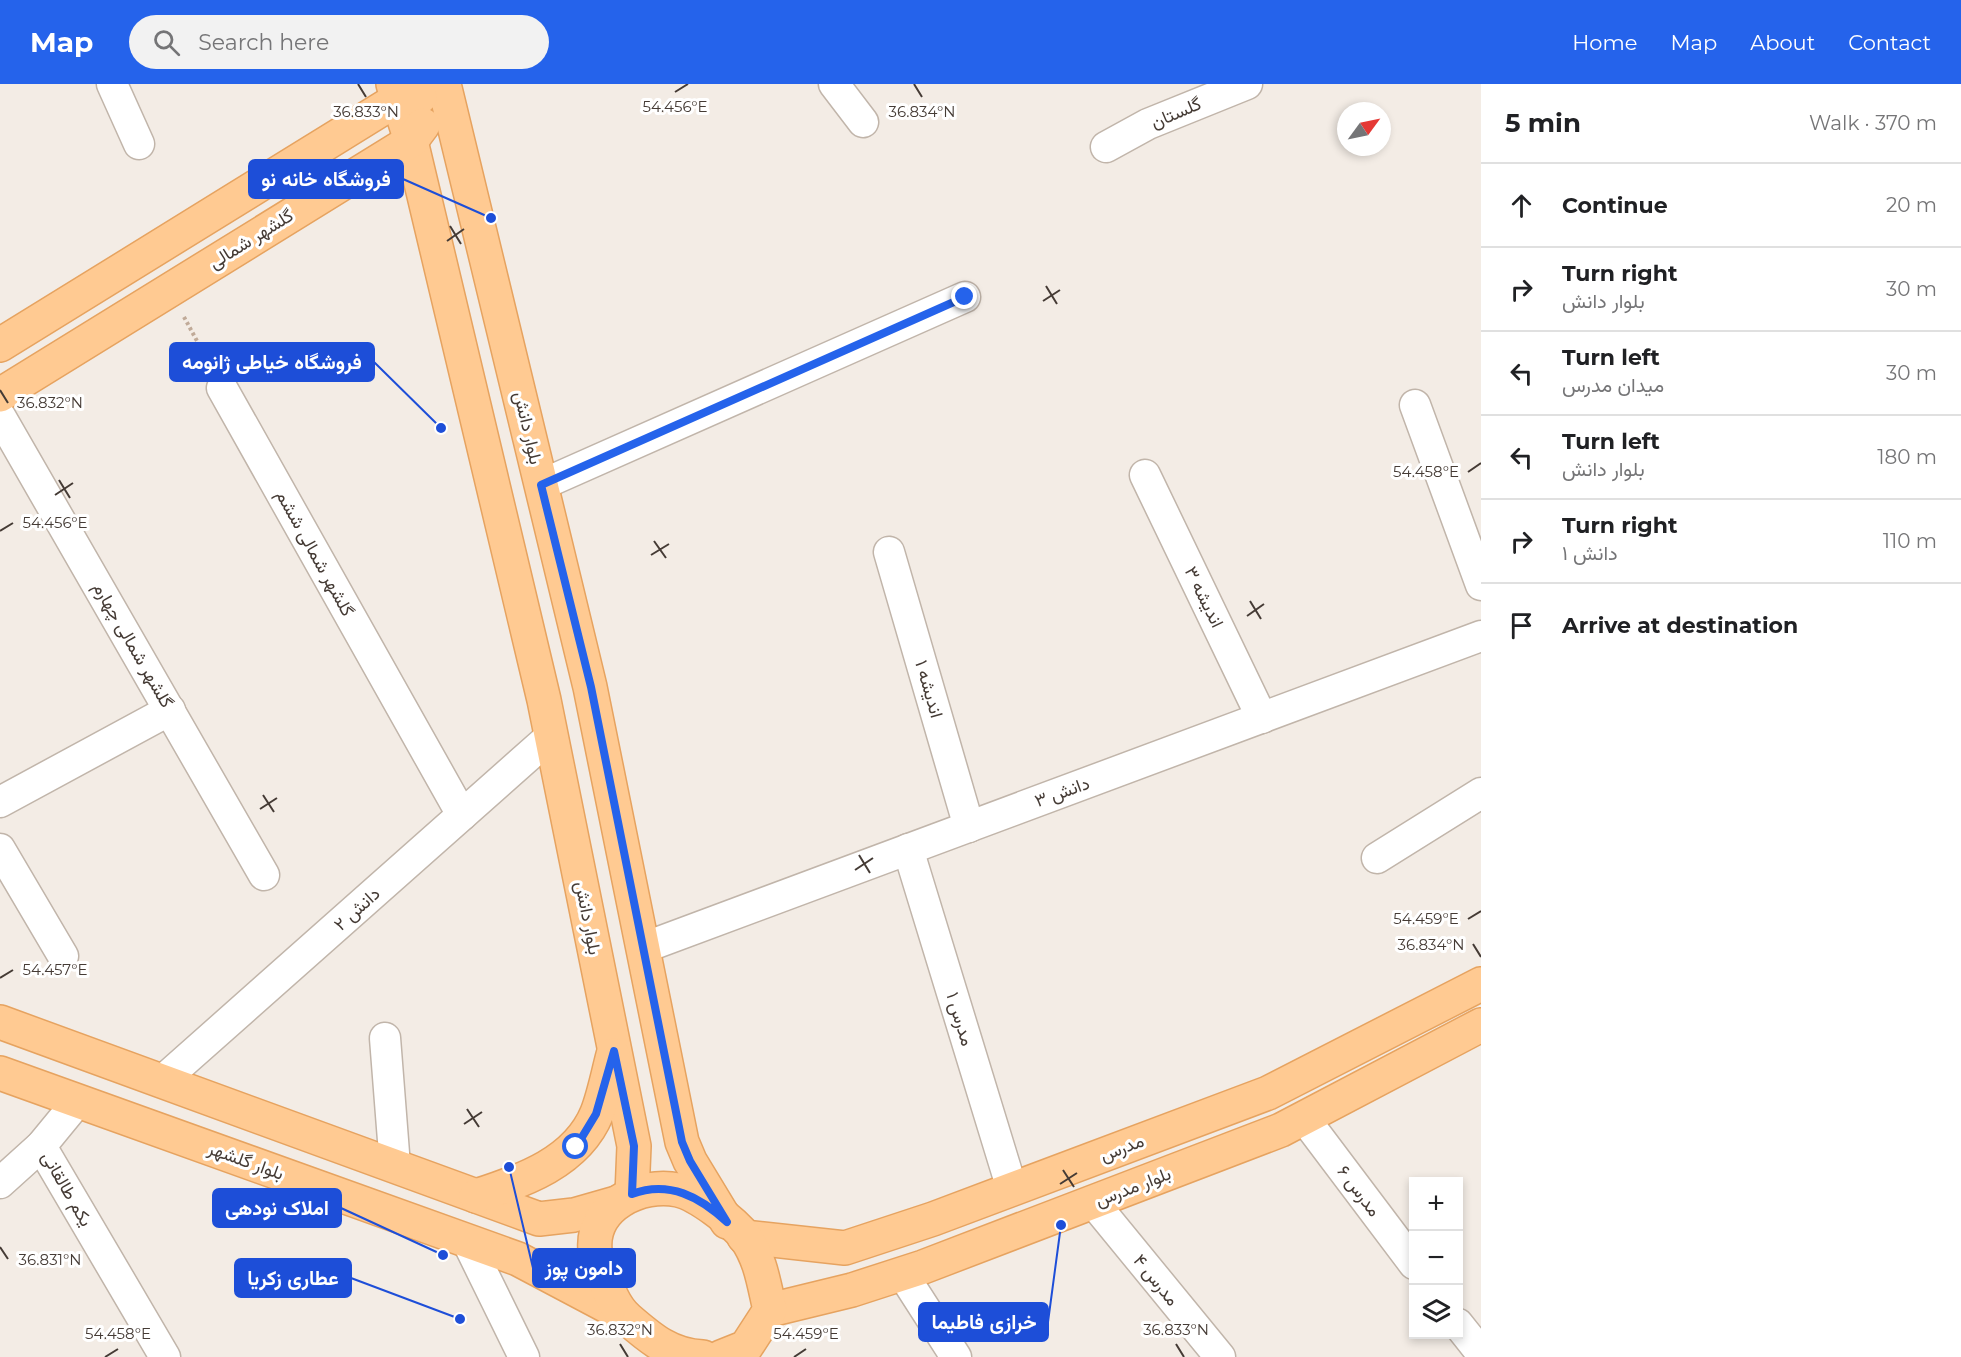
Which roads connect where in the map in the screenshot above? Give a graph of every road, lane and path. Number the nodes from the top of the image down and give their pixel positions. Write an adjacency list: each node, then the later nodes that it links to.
1 (112, 84): 8 (street)
2 (834, 84): 6 (street)
3 (1247, 84): 9 (street, گلستان)
4 (450, 87): 5 (main road); 7 (main road, گلشهر شمالی); 18 (main road, بلوار دانش)
5 (396, 91): 7 (main road, بلوار دانش); 12 (main road)
6 (863, 123)
7 (411, 141): 10 (main road, گلشهر شمالی); 24 (main road, بلوار دانش)
8 (139, 144)
9 (1106, 147)
10 (170, 290): 13 (path); 14 (main road, گلشهر شمالی)
11 (965, 297): 18 (street)
12 (0, 345)
13 (222, 388): 27 (street, گلشهر شمالی ششم)
14 (0, 394)
15 (1415, 405): 20 (street)
16 (0, 416): 22 (street, گلشهر شمالی چهارم)
17 (1145, 476): 23 (street, اندیشه ۳)
18 (541, 485): 33 (main road, بلوار دانش)
19 (889, 552): 28 (street, اندیشه ۱)
20 (1481, 585)
21 (1481, 636): 23 (street, دانش ۳)
22 (170, 710): 26 (street); 32 (street, گلشهر شمالی چهارم)
23 (1262, 718): 28 (street, دانش ۳)
24 (551, 736): 27 (street, ۲ دانش); 39 (main road, بلوار دانش)
25 (1481, 793): 31 (street)
26 (0, 802)
27 (462, 815): 41 (street, ۲ دانش)
28 (969, 827): 30 (street, دانش ۳)
29 (0, 849): 34 (street)
30 (908, 849): 33 (street, دانش ۳); 47 (street, مدرس ۱)
31 (1377, 858)
32 (264, 875)
33 (643, 948): 51 (main road, بلوار دانش)
34 (63, 956)
35 (1481, 984): 47 (main road, مدرس)
36 (0, 1022): 41 (main road)
37 (1481, 1025): 43 (main road, بلوار مدرس)
38 (385, 1038): 45 (street)
39 (614, 1051): 48 (main road); 49 (main road, بلوار دانش)
40 (0, 1073): 42 (main road, بلوار گلشهر)
41 (162, 1081): 45 (main road)
42 (78, 1101): 44 (street); 52 (main road, بلوار گلشهر)
43 (1304, 1118): 50 (main road, بلوار مدرس); 53 (street, مدرس ۶)
44 (41, 1146): 46 (street); 59 (street, یکم طالقانی)
45 (395, 1166): 48 (main road)
46 (0, 1183)
47 (1012, 1189): 51 (main road, مدرس)
48 (476, 1196): 49 (main road)
49 (624, 1198): 51 (main road); 56 (main road)
50 (1093, 1202): 54 (main road, بلوار مدرس); 66 (street, مدرس ۴)
51 (736, 1229): 55 (main road, بلوار دانش)
52 (467, 1241): 56 (main road, بلوار گلشهر); 60 (street)
53 (1409, 1259)
54 (902, 1273): 55 (main road, بلوار مدرس); 65 (street)
55 (768, 1315): 63 (main road); 64 (street)
56 (629, 1321): 61 (street); 62 (main road, بلوار گلشهر)
57 (1463, 1330): 58 (street)
58 (1481, 1353)
59 (165, 1357)
60 (524, 1357)
61 (653, 1357)
62 (703, 1357)
63 (721, 1357)
64 (760, 1357)
65 (956, 1357)
66 (1220, 1357)

